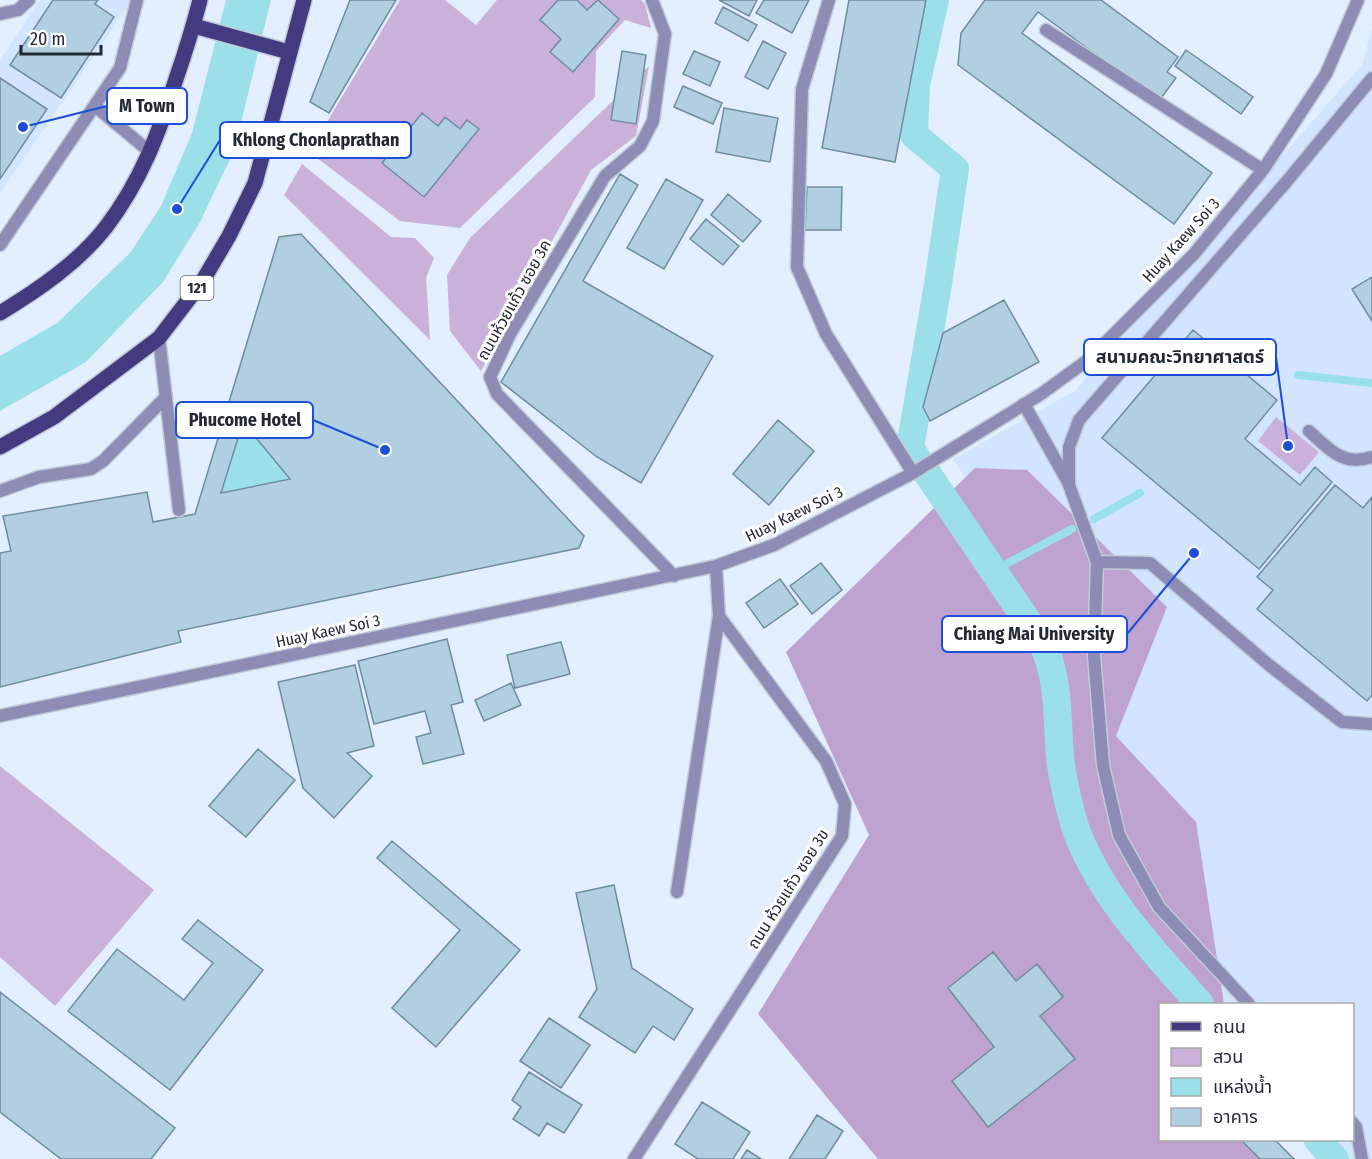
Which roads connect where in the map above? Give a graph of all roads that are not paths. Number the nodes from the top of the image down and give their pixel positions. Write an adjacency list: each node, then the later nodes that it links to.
1 (29, 0): 8 (street)
2 (137, 0): 13 (street)
3 (200, 0): 9 (main road)
4 (304, 0): 11 (main road, 121)
5 (652, 0): 30 (street, ถนนห้วยแก้ว ซอย 3ค)
6 (829, 0): 24 (street)
7 (1358, 0): 15 (street, Huay Kaew Soi 3)
8 (0, 14)
9 (194, 26): 11 (main road); 14 (main road)
10 (1047, 30): 15 (street)
11 (288, 52): 18 (main road, 121)
12 (1372, 78): 25 (street)
13 (94, 106): 14 (street); 16 (street)
14 (150, 152): 17 (main road)
15 (1263, 170): 20 (street, Huay Kaew Soi 3)
16 (0, 245)
17 (0, 313)
18 (159, 338): 19 (street); 22 (main road, 121)
19 (166, 397): 26 (street); 27 (street)
20 (1024, 404): 24 (street, Huay Kaew Soi 3); 25 (street)
21 (1309, 431): 23 (street)
22 (0, 447)
23 (1372, 457)
24 (914, 473): 29 (street, Huay Kaew Soi 3)
25 (1069, 486): 28 (street)
26 (0, 491)
27 (179, 510)
28 (1097, 562): 33 (street); 35 (street)
29 (716, 566): 30 (street, Huay Kaew Soi 3); 31 (street)
30 (674, 576): 32 (street, Huay Kaew Soi 3)
31 (719, 616): 34 (street); 37 (street, ถนน ห้วยแก้ว ซอย 3ข)
32 (0, 716)
33 (1372, 724)
34 (677, 892)
35 (1246, 1003)
36 (1354, 1123): 38 (street)
37 (634, 1159)
38 (1362, 1159)

